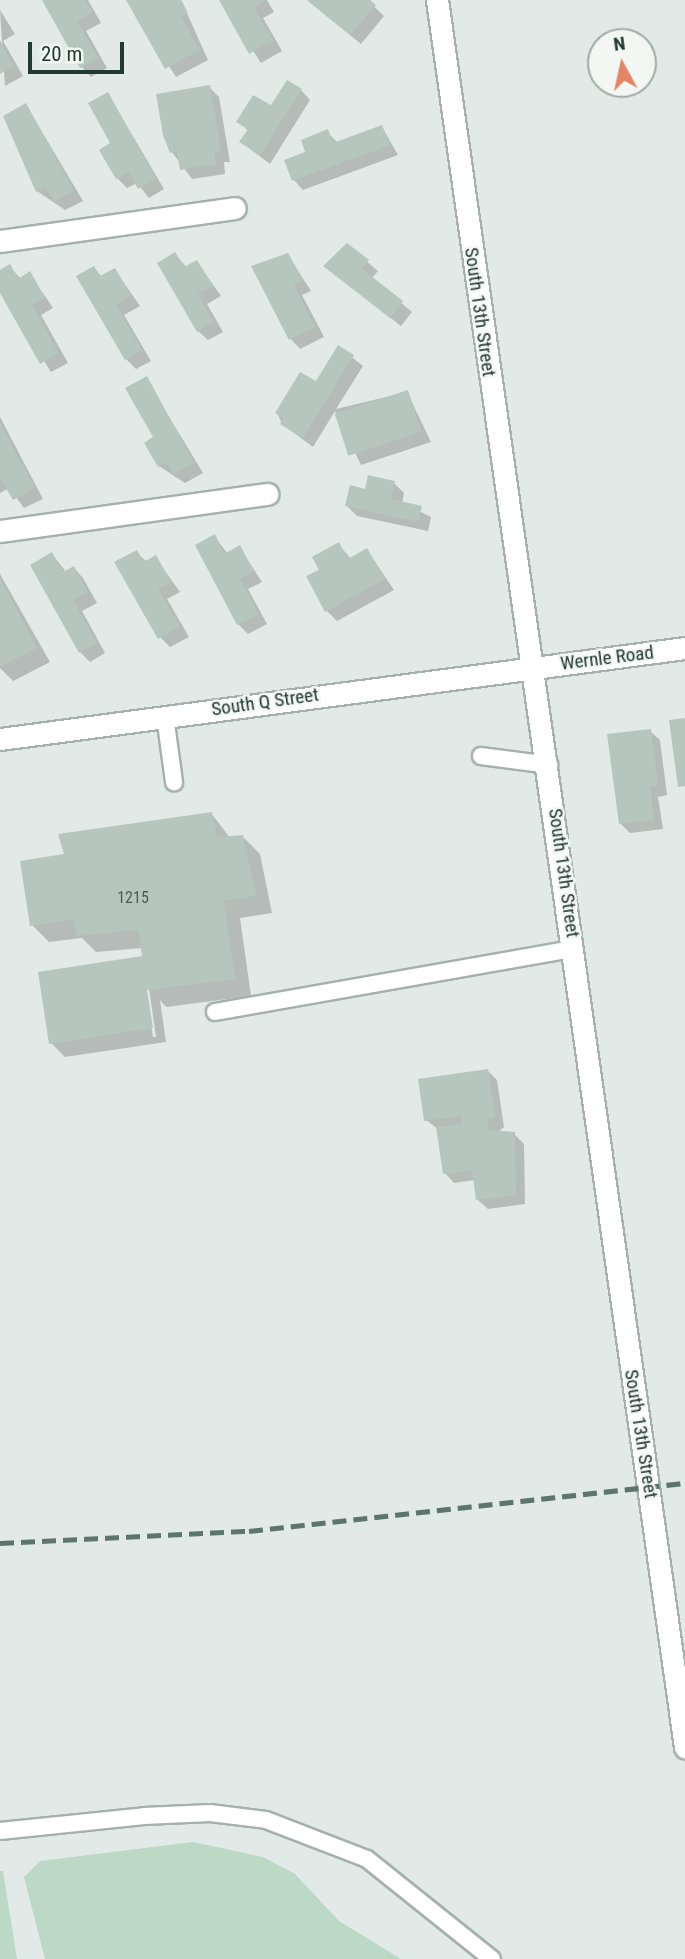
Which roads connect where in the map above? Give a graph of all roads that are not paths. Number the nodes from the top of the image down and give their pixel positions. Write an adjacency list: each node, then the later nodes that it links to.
1 (437, 0): 7 (street, South 13th Street)
2 (234, 208): 3 (street)
3 (0, 240)
4 (267, 494): 5 (street)
5 (0, 531)
6 (685, 648): 7 (street, Wernle Road)
7 (530, 666): 8 (street, South Q Street); 11 (street, South 13th Street)
8 (164, 716): 9 (street, South Q Street); 12 (lane)
9 (0, 738)
10 (481, 756): 11 (lane)
11 (549, 765): 13 (street, South 13th Street)
12 (174, 782)
13 (574, 949): 14 (lane); 15 (street, South 13th Street)
14 (215, 1012)
15 (685, 1747)
16 (0, 1831): 17 (lane)
17 (492, 1959)

